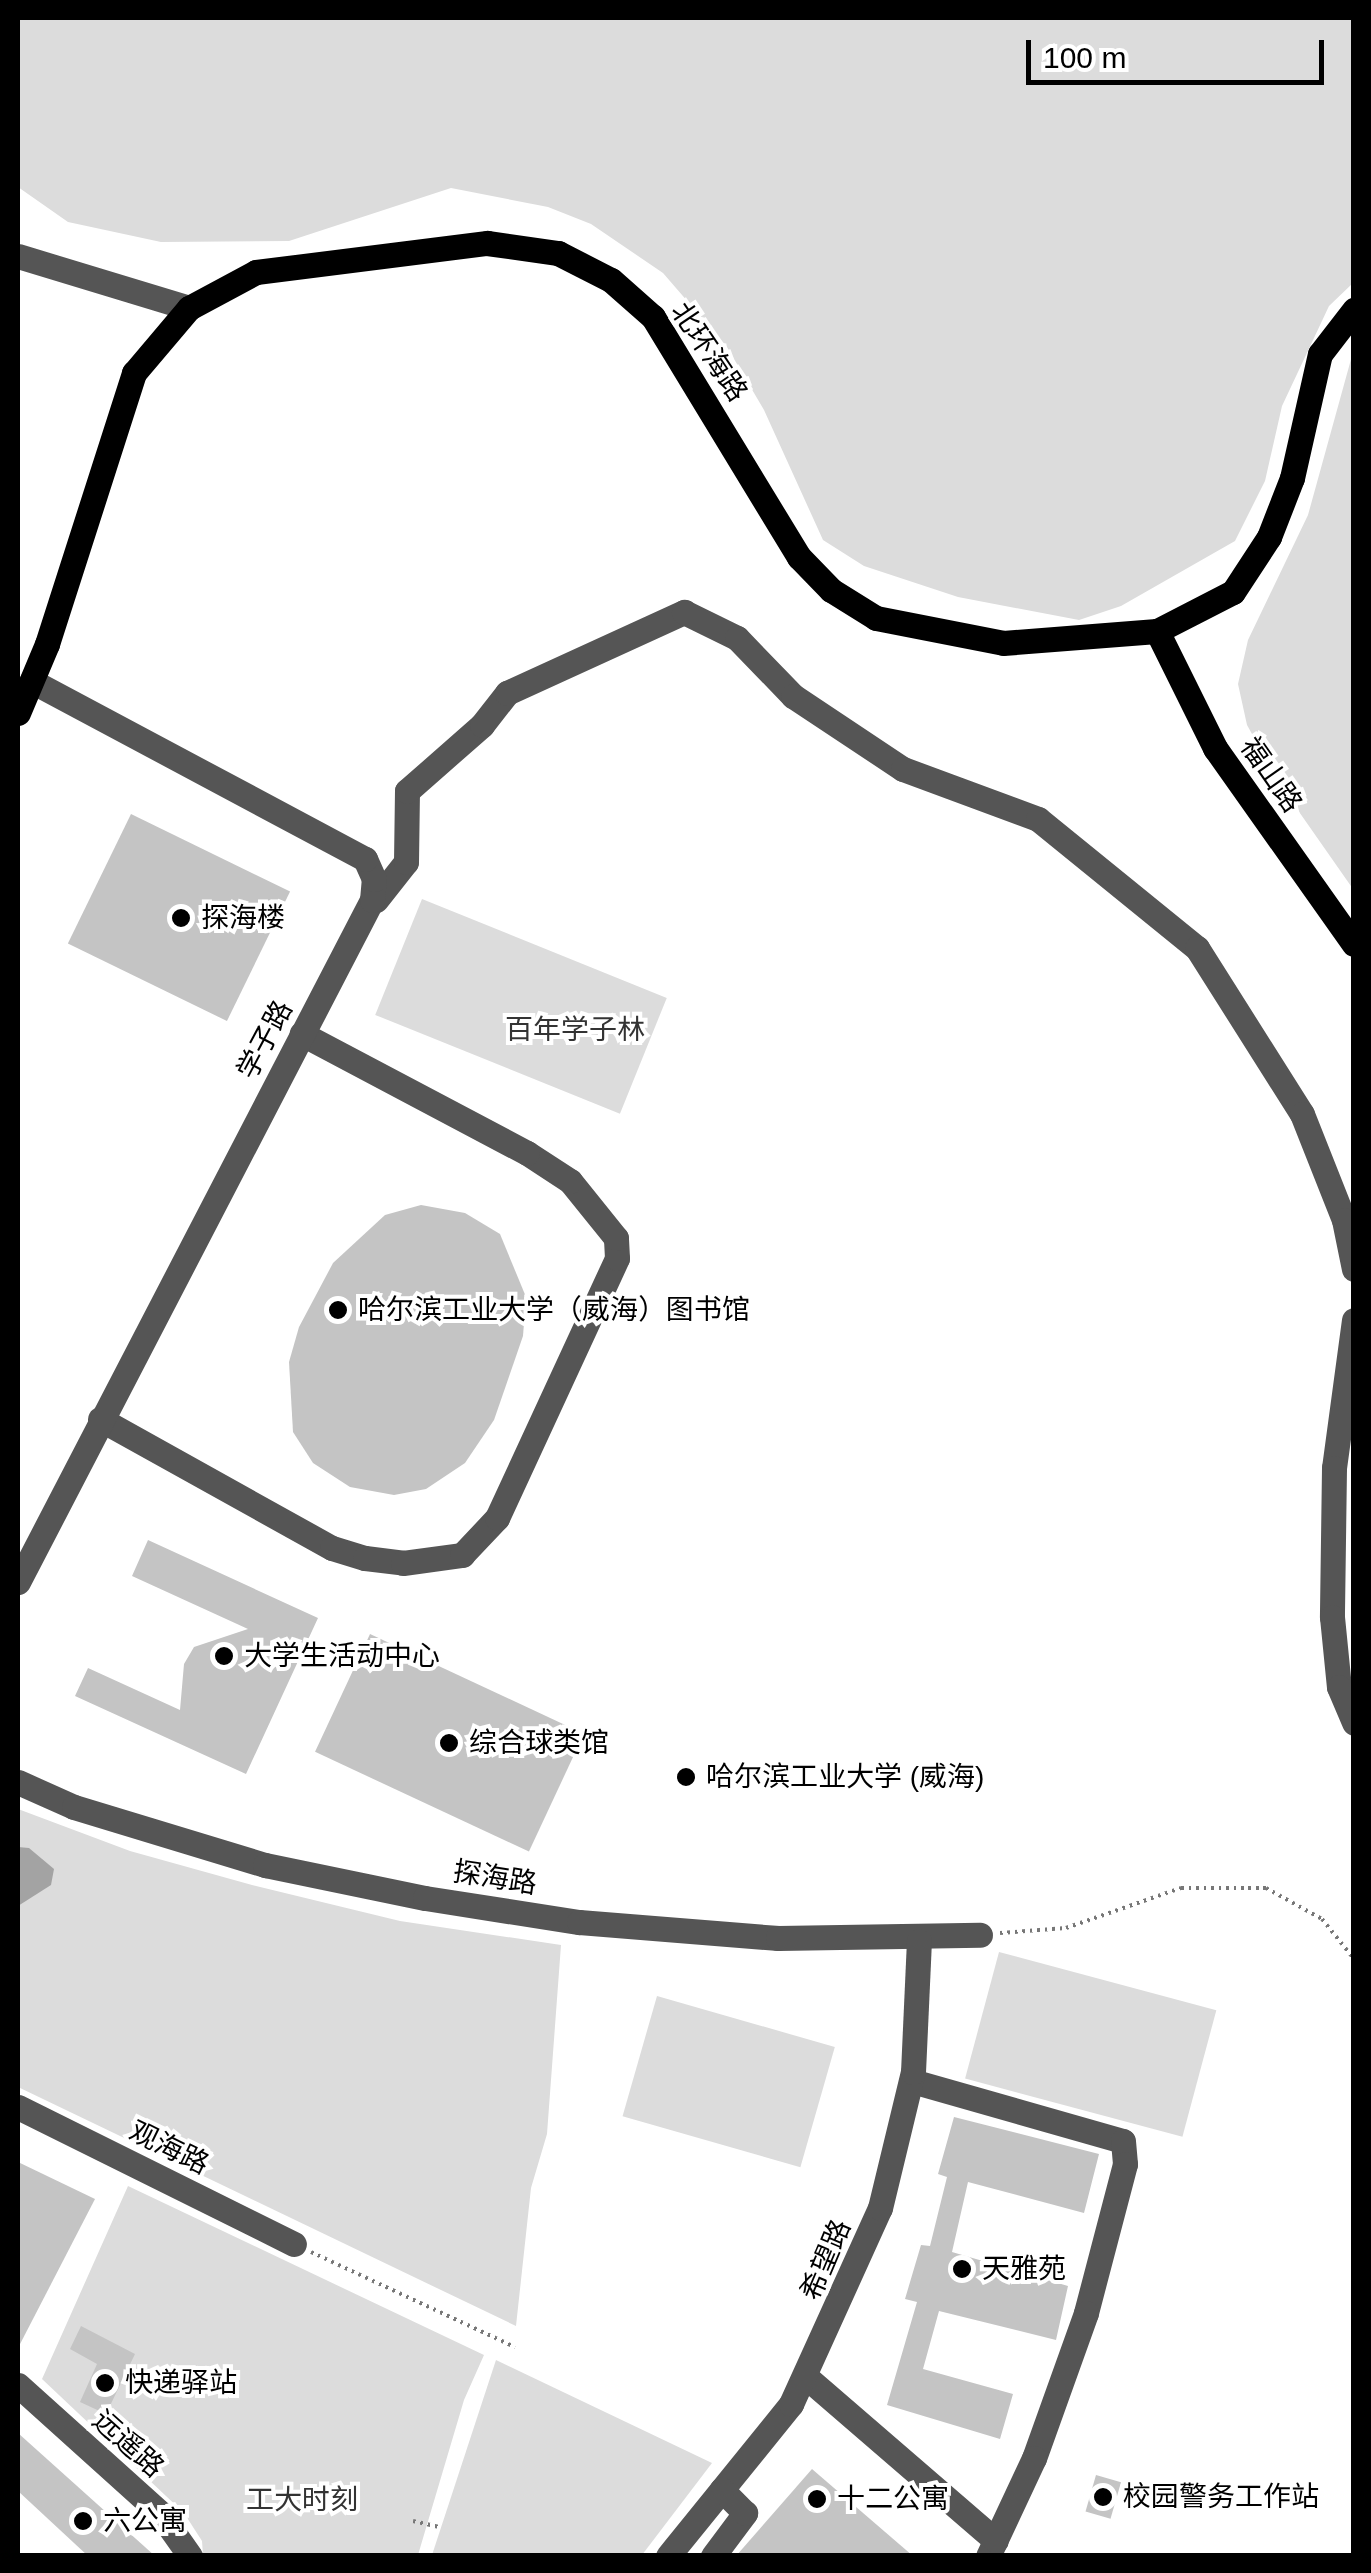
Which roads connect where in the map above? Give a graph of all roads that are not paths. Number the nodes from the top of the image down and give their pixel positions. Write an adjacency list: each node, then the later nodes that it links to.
1 (18, 256): 2 (street)
2 (188, 308): 4 (main road, 北环海路); 5 (main road, 北环海路)
3 (1354, 310): 4 (main road, 北环海路)
4 (1157, 631): 8 (main road, 福山路)
5 (31, 681): 6 (main road, 北环海路); 9 (street, 学子路)
6 (18, 713)
7 (376, 900): 10 (street)
8 (1354, 944)
9 (302, 1034): 12 (street, 学子路); 12 (street)
10 (1354, 1269)
11 (1354, 1320): 14 (street)
12 (100, 1420): 13 (street, 学子路)
13 (18, 1582)
14 (1354, 1723)
15 (18, 1782): 17 (street, 探海路)
16 (980, 1935): 17 (street, 探海路)
17 (919, 1941): 18 (street, 希望路)
18 (912, 2080): 21 (street, 希望路); 24 (street)
19 (18, 2107): 20 (street, 观海路)
20 (294, 2244)
21 (805, 2376): 23 (street, 希望路); 24 (street)
22 (18, 2385): 25 (street, 远遥路)
23 (722, 2490): 26 (street, 希望路); 27 (street)
24 (992, 2548)
25 (190, 2556)
26 (668, 2556)
27 (713, 2556)

